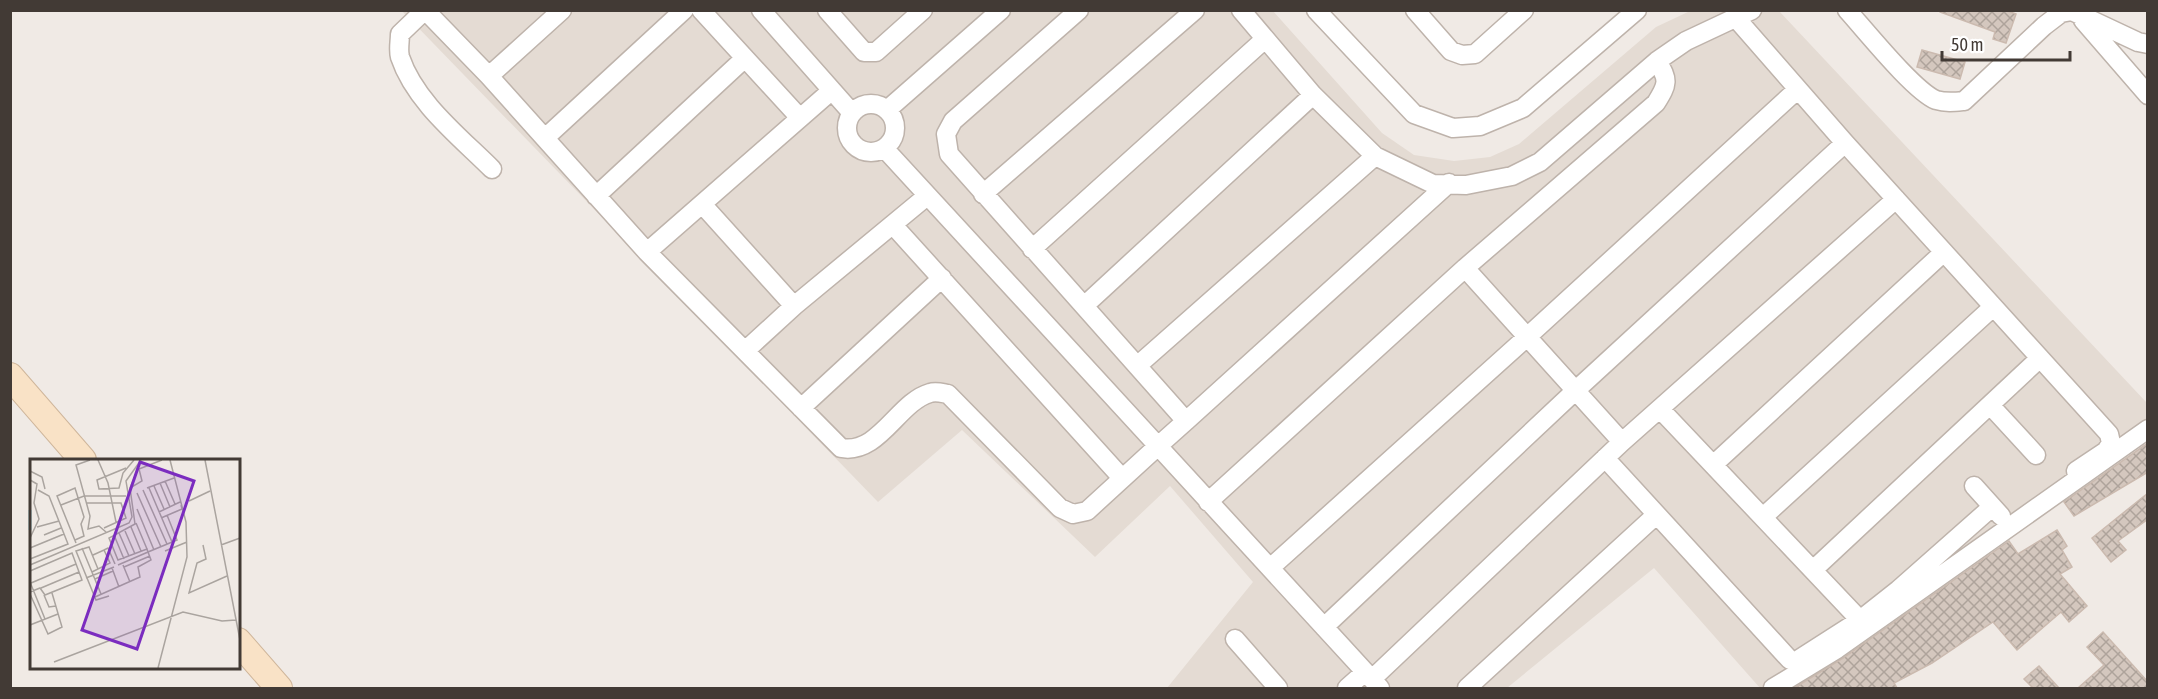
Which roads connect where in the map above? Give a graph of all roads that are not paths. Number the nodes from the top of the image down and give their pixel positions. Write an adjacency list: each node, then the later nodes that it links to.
1 (425, 10): 24 (street); 37 (street)
2 (562, 10): 24 (street)
3 (684, 10): 32 (street)
4 (701, 10): 21 (street)
5 (762, 10): 26 (street)
6 (827, 10): 7 (street)
7 (923, 10)
8 (1001, 10): 29 (street)
9 (1079, 10): 40 (street)
10 (1195, 10): 40 (street)
11 (1241, 10): 19 (street)
12 (1316, 10): 15 (street)
13 (1415, 10): 14 (street)
14 (1524, 10)
15 (1637, 10)
16 (1847, 10): 18 (street)
17 (1744, 14): 22 (street); 25 (street)
18 (2080, 16): 20 (street); 23 (street)
19 (1265, 39): 27 (street); 46 (street)
20 (2143, 43): 23 (street)
21 (745, 58): 31 (street); 41 (street)
22 (1657, 61): 36 (street); 39 (street)
23 (2124, 68): 28 (street)
24 (489, 76): 32 (street)
25 (1798, 89): 33 (street); 54 (street)
26 (831, 91): 30 (street); 31 (street)
27 (1313, 95): 35 (street); 52 (street)
28 (2148, 95)
29 (887, 110): 30 (street); 34 (street)
30 (852, 112): 34 (street)
31 (800, 118): 44 (street)
32 (545, 138): 41 (street)
33 (1845, 143): 43 (street); 59 (street)
34 (884, 148): 42 (street)
35 (1375, 156): 38 (street); 57 (street)
36 (1540, 162): 38 (street); 39 (street)
37 (492, 169)
38 (1449, 183): 63 (street)
39 (1561, 185): 49 (street)
40 (983, 194): 46 (street)
41 (596, 196): 47 (street)
42 (927, 196): 45 (street); 66 (street)
43 (1896, 199): 48 (street); 62 (street)
44 (702, 204): 47 (street); 51 (street)
45 (893, 225): 50 (street); 51 (street)
46 (1032, 249): 52 (street)
47 (647, 252): 55 (street)
48 (1944, 252): 53 (street); 70 (street)
49 (1465, 268): 54 (street); 74 (street)
50 (942, 278): 61 (street); 72 (street)
51 (794, 306): 55 (street)
52 (1084, 306): 57 (street)
53 (1993, 307): 56 (street); 76 (street)
54 (1527, 338): 59 (street); 77 (street)
55 (745, 351): 61 (street)
56 (2040, 358): 60 (street); 71 (street)
57 (1137, 366): 63 (street)
58 (10, 376): 69 (main road)
59 (1575, 391): 65 (street); 80 (street)
60 (1990, 405): 67 (street); 78 (street)
61 (801, 408): 72 (street)
62 (1660, 408): 65 (street); 70 (street)
63 (1186, 421): 66 (street)
64 (2148, 429): 88 (street)
65 (1622, 442): 68 (street)
66 (1158, 446): 72 (street); 74 (street)
67 (2036, 455)
68 (1605, 458): 75 (street); 83 (street)
69 (82, 459)
70 (1713, 465): 76 (street)
71 (2076, 471)
72 (1122, 478)
73 (1974, 486): 79 (street)
74 (1209, 502): 77 (street)
75 (1656, 515): 79 (street); 87 (street)
76 (1763, 517): 78 (street)
77 (1270, 568): 80 (street)
78 (1813, 570): 79 (street)
79 (1860, 620)
80 (1324, 627): 83 (street)
81 (1235, 639): 85 (street)
82 (240, 643): 84 (main road)
83 (1372, 680): 86 (street)
84 (279, 688)
85 (1278, 688)
86 (1347, 688)
87 (1467, 688)
88 (1773, 688)

